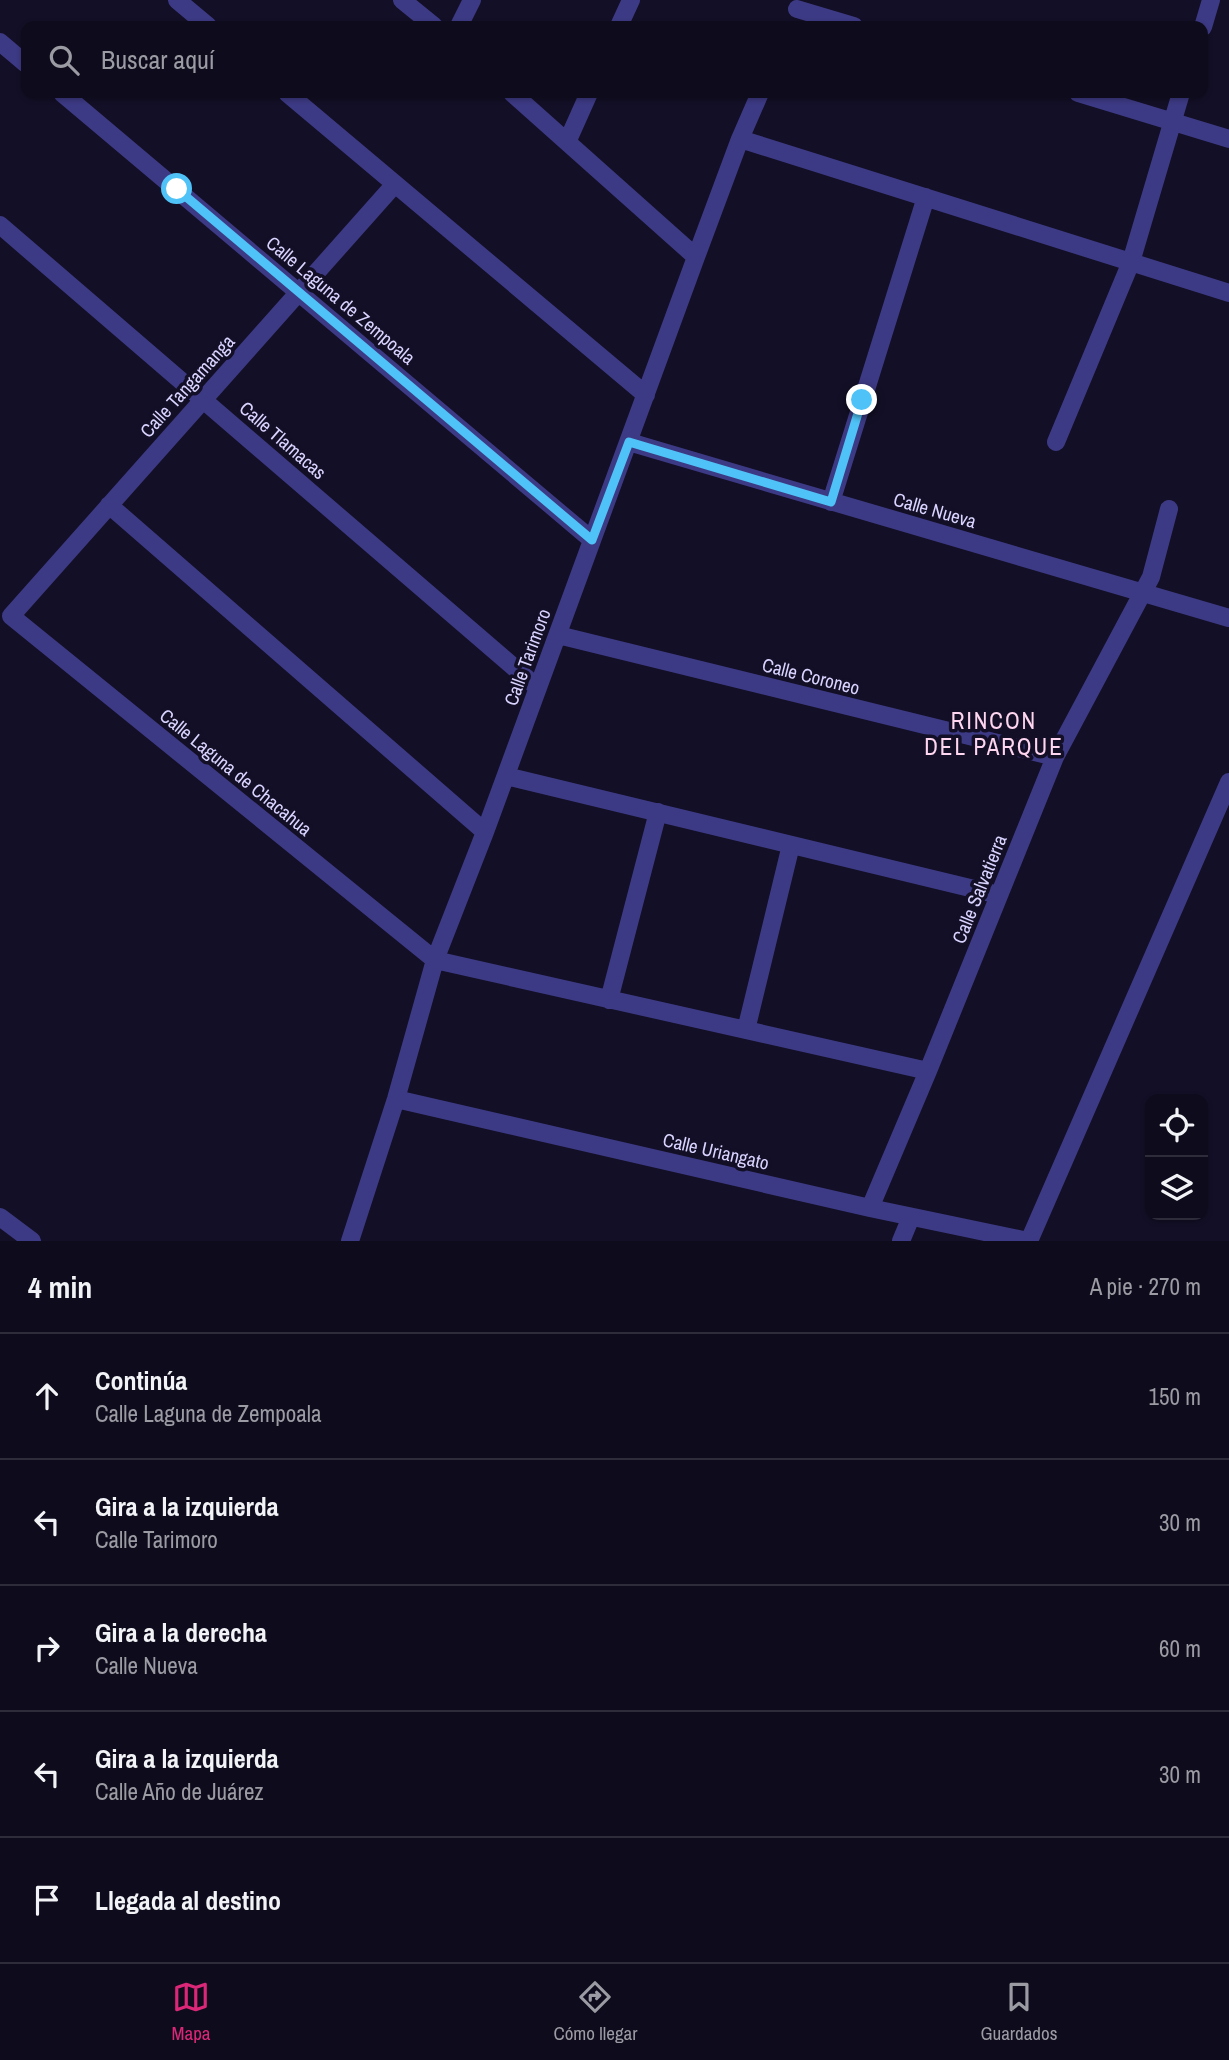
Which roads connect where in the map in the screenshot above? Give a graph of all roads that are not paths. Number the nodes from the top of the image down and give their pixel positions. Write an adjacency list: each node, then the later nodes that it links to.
1 (177, 0): 7 (street)
2 (402, 0): 8 (street)
3 (472, 0): 9 (street)
4 (631, 0): 10 (street)
5 (1212, 0): 13 (street)
6 (799, 5): 11 (street); 12 (street)
7 (202, 21)
8 (428, 21)
9 (462, 21)
10 (621, 21)
11 (791, 21)
12 (841, 21)
13 (1205, 21)
14 (0, 42): 15 (street)
15 (21, 60)
16 (67, 98): 32 (street, Calle Laguna de Zempoala)
17 (293, 98): 27 (street)
18 (518, 98): 26 (street)
19 (587, 98): 26 (street)
20 (758, 98): 24 (street, Calle Tarimoro)
21 (1095, 98): 23 (street)
22 (1179, 98): 23 (street)
23 (1172, 121): 25 (street); 31 (street)
24 (740, 139): 28 (street); 30 (street, Calle Tarimoro)
25 (1229, 139)
26 (568, 141): 30 (street)
27 (395, 184): 32 (street, Calle Tangamanga); 34 (street)
28 (926, 197): 31 (street); 38 (street)
29 (0, 225): 35 (street, Calle Tlamacas)
30 (696, 257): 34 (street, Calle Tarimoro)
31 (1131, 262): 33 (street); 37 (street)
32 (299, 291): 35 (street, Calle Tangamanga); 41 (street, Calle Laguna de Zempoala)
33 (1229, 293)
34 (646, 395): 36 (street, Calle Tarimoro)
35 (203, 400): 39 (street, Calle Tangamanga); 46 (street, Calle Tlamacas)
36 (629, 442): 38 (street, Calle Nueva); 41 (street, Calle Tarimoro)
37 (1056, 442)
38 (831, 502): 42 (street, Calle Nueva)
39 (109, 505): 43 (street, Calle Tangamanga); 51 (street)
40 (1169, 509): 42 (street, Calle Salvatierra)
41 (592, 540): 45 (street, Calle Tarimoro)
42 (1143, 593): 44 (street, Calle Nueva); 47 (street, Calle Salvatierra)
43 (11, 615): 54 (street, Calle Laguna de Chacahua)
44 (1229, 618)
45 (558, 635): 46 (street, Calle Tarimoro); 47 (street, Calle Coroneo)
46 (538, 688): 48 (street, Calle Tarimoro)
47 (1055, 757): 53 (street, Calle Salvatierra)
48 (506, 776): 50 (street); 51 (street, Calle Tarimoro)
49 (1229, 782): 65 (street)
50 (658, 813): 52 (street); 55 (street)
51 (485, 832): 54 (street, Calle Tarimoro)
52 (791, 845): 53 (street); 56 (street)
53 (999, 895): 57 (street, Calle Salvatierra)
54 (435, 960): 55 (street); 58 (street, Calle Tarimoro)
55 (609, 1000): 56 (street)
56 (746, 1030): 57 (street)
57 (928, 1071): 59 (street, Calle Salvatierra)
58 (396, 1099): 59 (street, Calle Uriangato); 63 (street, Calle Tarimoro)
59 (870, 1208): 61 (street, Calle Uriangato)
60 (0, 1217): 62 (street)
61 (911, 1217): 64 (street); 65 (street, Calle Uriangato)
62 (32, 1241)
63 (350, 1241)
64 (901, 1241)
65 (1029, 1241)

